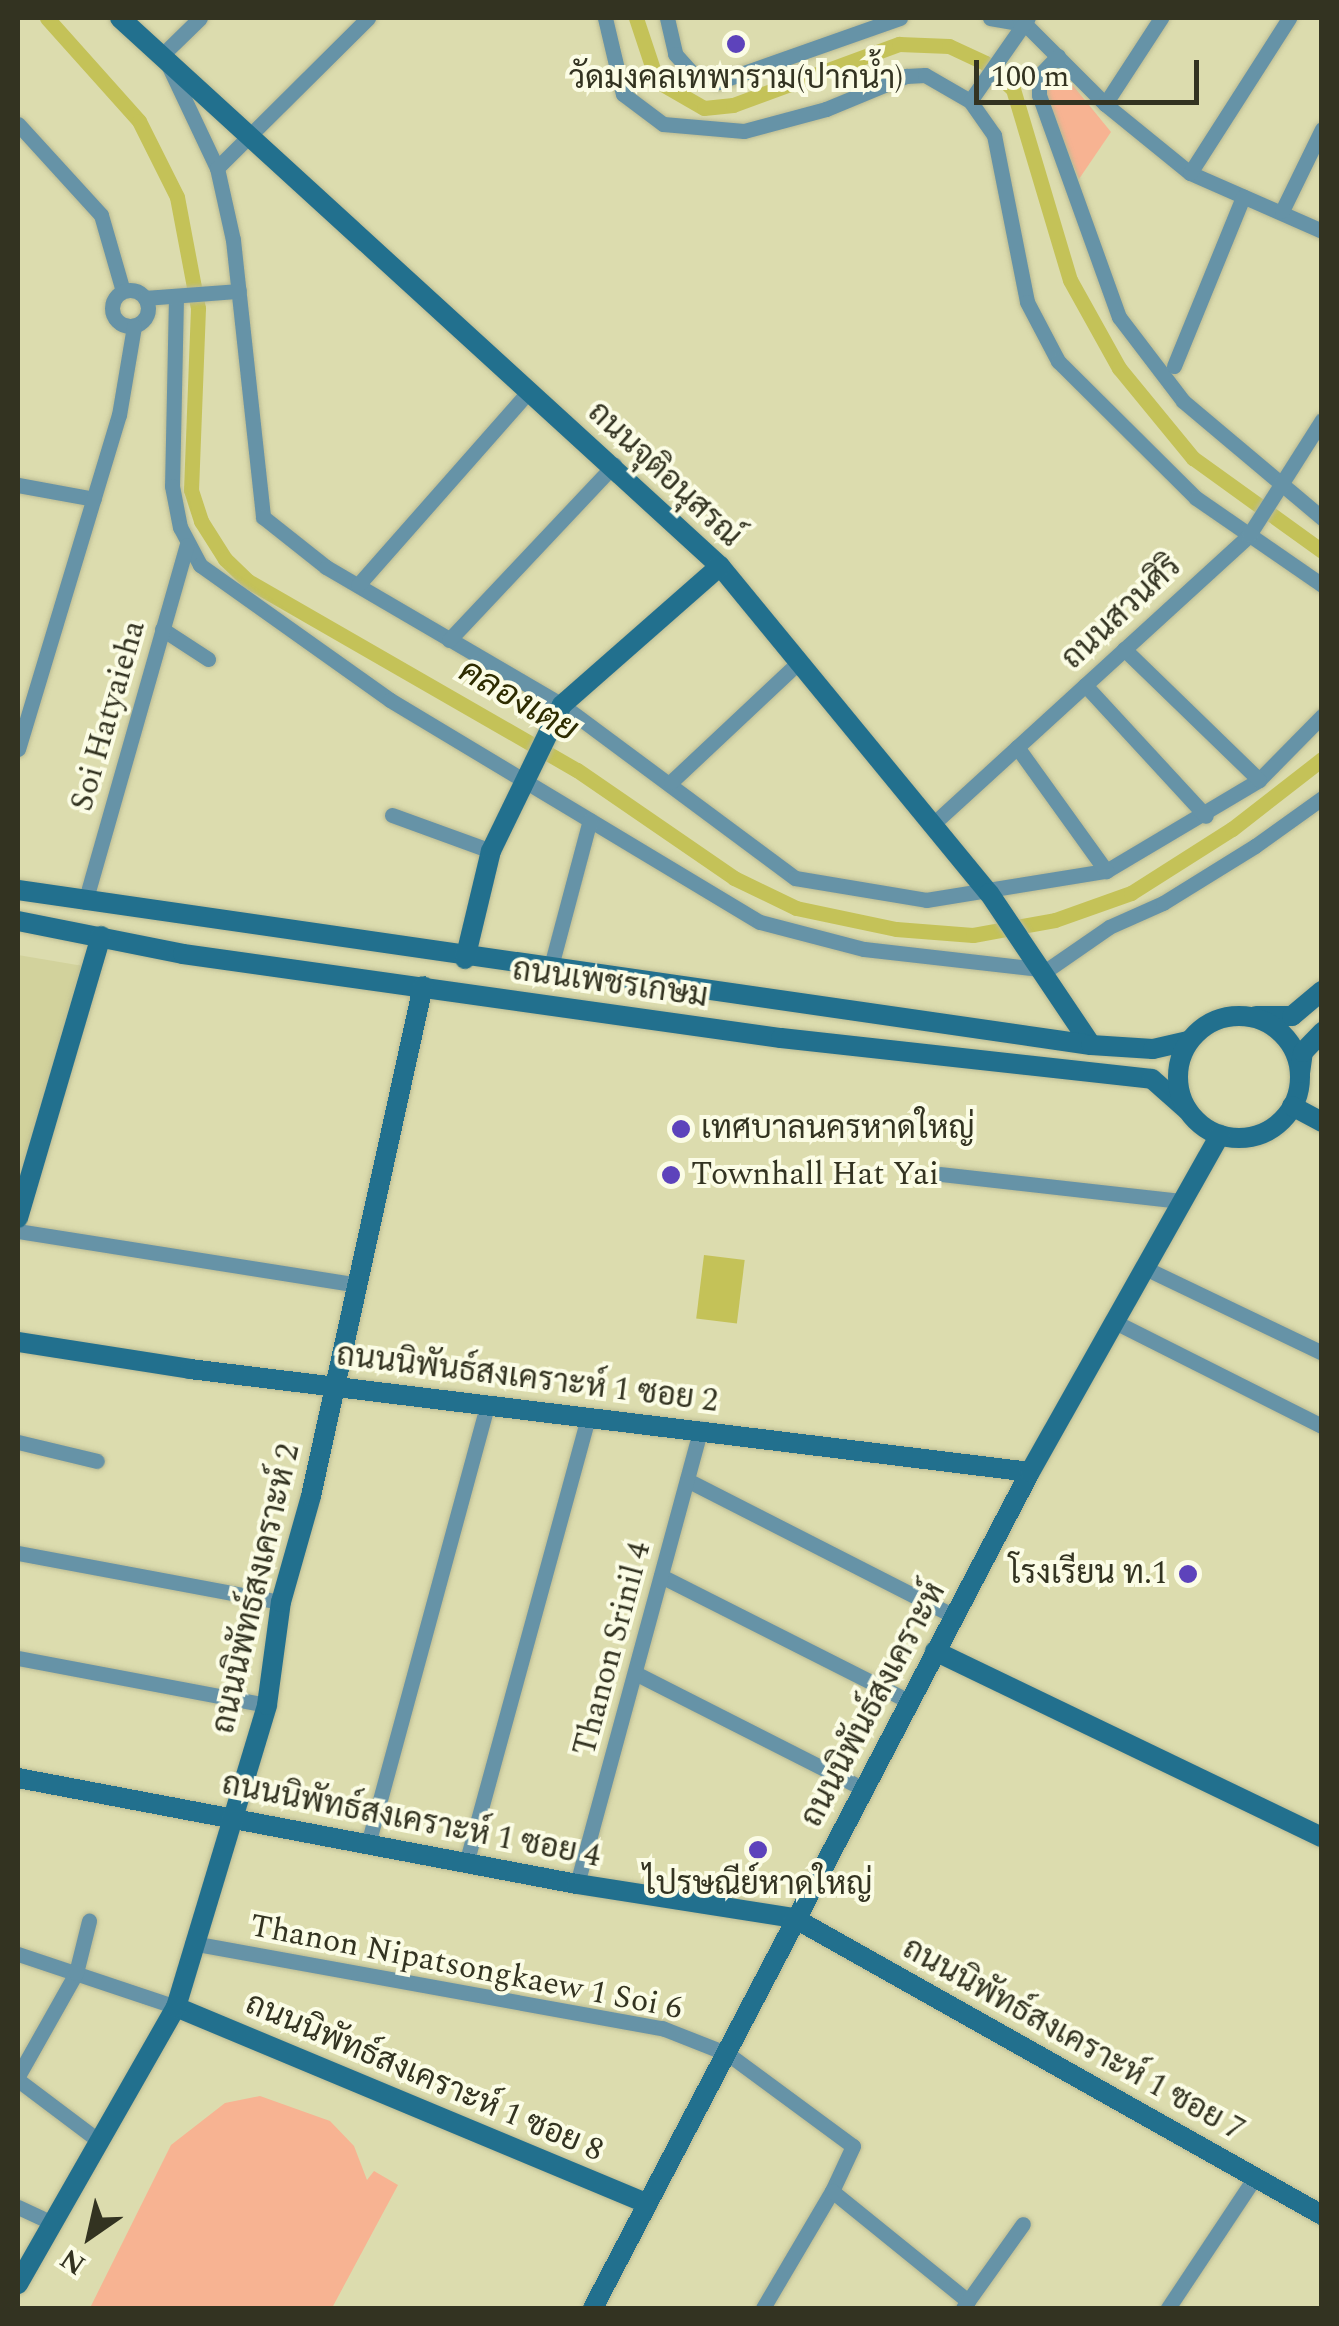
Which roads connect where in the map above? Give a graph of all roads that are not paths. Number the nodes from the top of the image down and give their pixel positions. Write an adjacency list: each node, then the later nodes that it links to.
1 (120, 18): 11 (street, ถนนจุติอนุสรณ์)
2 (200, 18): 11 (street)
3 (368, 18): 17 (street)
4 (605, 18): 13 (street)
5 (667, 18): 6 (street)
6 (900, 18)
7 (990, 18): 10 (street)
8 (1161, 18): 14 (street)
9 (1288, 18): 19 (street)
10 (1024, 20): 12 (street); 13 (street)
11 (164, 54): 17 (street, ถนนจุติอนุสรณ์); 18 (street)
12 (1058, 56): 14 (street); 32 (street)
13 (974, 94): 35 (street)
14 (1104, 104): 19 (street)
15 (18, 126): 24 (street)
16 (1322, 129): 21 (street)
17 (252, 135): 18 (street); 28 (street, ถนนจุติอนุสรณ์)
18 (217, 168): 23 (street)
19 (1190, 173): 20 (street)
20 (1244, 196): 21 (street); 27 (street)
21 (1282, 211): 22 (street)
22 (1322, 231)
23 (234, 292): 25 (street); 38 (street)
24 (119, 295): 26 (street); 26 (street)
25 (176, 297): 26 (street); 36 (street)
26 (136, 315): 33 (street)
27 (1174, 366)
28 (529, 391): 30 (street, ถนนจุติอนุสรณ์); 38 (street)
29 (1322, 420): 32 (street, ถนนสวนศิริ)
30 (614, 465): 37 (street, ถนนจุติอนุสรณ์); 41 (street)
31 (18, 485): 33 (street)
32 (1280, 487): 34 (street); 35 (street, ถนนสวนศิริ)
33 (94, 499): 47 (street)
34 (1322, 518)
35 (1250, 533): 39 (street); 42 (street, ถนนสวนศิริ)
36 (186, 546): 40 (street, Soi Hatyaieha); 54 (street)
37 (720, 566): 44 (street, ถนนจุติอนุสรณ์); 48 (street)
38 (358, 584): 41 (street)
39 (1322, 585)
40 (162, 629): 43 (street); 64 (street, Soi Hatyaieha)
41 (449, 640): 48 (street)
42 (1124, 650): 46 (street, ถนนสวนศิริ); 52 (street)
43 (208, 659)
44 (799, 662): 53 (street); 59 (street, ถนนจุติอนุสรณ์)
45 (18, 682): 47 (street)
46 (1086, 684): 50 (street, ถนนสวนศิริ); 57 (street)
47 (36, 685): 51 (street)
48 (562, 704): 53 (street); 54 (street)
49 (1322, 716): 52 (street)
50 (1017, 747): 59 (street, ถนนสวนศิริ); 61 (street)
51 (18, 748)
52 (1259, 780): 57 (street)
53 (671, 782): 63 (street)
54 (522, 783): 58 (street); 60 (street)
55 (1322, 798): 71 (street)
56 (392, 815): 60 (street)
57 (1206, 816): 61 (street)
58 (590, 820): 70 (street); 71 (street)
59 (933, 824): 63 (street, ถนนจุติอนุสรณ์)
60 (491, 851): 69 (street)
61 (1106, 871): 63 (street)
62 (18, 890): 64 (street, ถนนเพชรเกษม)
63 (989, 892): 71 (street, ถนนจุติอนุสรณ์)
64 (84, 902): 65 (street, ถนนเพชรเกษม)
65 (188, 919): 68 (street); 69 (street, ถนนเพชรเกษม)
66 (18, 921): 67 (street, ถนนเพชรเกษม)
67 (101, 936): 68 (street, ถนนเพชรเกษม); 87 (street)
68 (183, 954): 72 (street, ถนนเพชรเกษม)
69 (466, 959): 70 (street, ถนนเพชรเกษม)
70 (550, 970): 74 (street, ถนนเพชรเกษม)
71 (1046, 970): 79 (street, ถนนจุติอนุสรณ์)
72 (423, 986): 77 (street, ถนนเพชรเกษม); 90 (street, ถนนนิพัทธ์สงเคราะห์ 2)
73 (1322, 991): 75 (street)
74 (786, 1002): 77 (street); 79 (street, ถนนเพชรเกษม)
75 (1249, 1016): 78 (street); 80 (street)
76 (1322, 1032): 80 (street)
77 (781, 1038): 82 (street, ถนนเพชรเกษม)
78 (1189, 1041): 79 (street, ถนนเพชรเกษม); 82 (street)
79 (1091, 1045)
80 (1300, 1075): 81 (street)
81 (1292, 1106): 83 (street); 84 (street)
82 (1187, 1110): 84 (street)
83 (1322, 1122)
84 (1220, 1134): 86 (street, ถนนนิพันธ์สงเคราะห์)
85 (940, 1174): 86 (street)
86 (1182, 1201): 89 (street, ถนนนิพันธ์สงเคราะห์)
87 (18, 1218)
88 (18, 1230): 90 (street)
89 (1147, 1270): 91 (street, ถนนนิพันธ์สงเคราะห์); 93 (street)
90 (358, 1285): 94 (street, ถนนนิพัทธ์สงเคราะห์ 2)
91 (1115, 1322): 97 (street); 101 (street, ถนนนิพันธ์สงเคราะห์)
92 (18, 1342): 94 (street, ถนนนิพันธ์สงเคราะห์ 1 ซอย 2)
93 (1322, 1353)
94 (333, 1388): 95 (street, ถนนนิพันธ์สงเคราะห์ 1 ซอย 2); 105 (street, ถนนนิพัทธ์สงเคราะห์ 2)
95 (487, 1406): 96 (street, ถนนนิพันธ์สงเคราะห์ 1 ซอย 2); 116 (street)
96 (588, 1417): 98 (street, ถนนนิพันธ์สงเคราะห์ 1 ซอย 2); 117 (street)
97 (1322, 1426)
98 (701, 1429): 101 (street, ถนนนิพันธ์สงเคราะห์ 1 ซอย 2); 102 (street, Thanon Srinil 4)
99 (18, 1442): 100 (street)
100 (97, 1461)
101 (1030, 1472): 106 (street, ถนนนิพันธ์สงเคราะห์)
102 (687, 1480): 104 (street, Thanon Srinil 4); 106 (street)
103 (18, 1553): 105 (street)
104 (661, 1576): 109 (street, Thanon Srinil 4); 110 (street)
105 (281, 1602): 111 (street, ถนนนิพัทธ์สงเคราะห์ 2)
106 (954, 1616): 107 (street, ถนนนิพันธ์สงเคราะห์)
107 (936, 1651): 110 (street, ถนนนิพันธ์สงเคราะห์); 115 (street)
108 (18, 1658): 111 (street)
109 (635, 1673): 113 (street); 118 (street, Thanon Srinil 4)
110 (910, 1702): 113 (street, ถนนนิพันธ์สงเคราะห์)
111 (267, 1706): 114 (street, ถนนนิพัทธ์สงเคราะห์ 2)
112 (18, 1778): 114 (street, ถนนนิพัทธ์สงเคราะห์ 1 ซอย 4)
113 (866, 1790): 119 (street, ถนนนิพันธ์สงเคราะห์)
114 (228, 1817): 116 (street, ถนนนิพัทธ์สงเคราะห์ 1 ซอย 4); 121 (street, ถนนนิพัทธ์สงเคราะห์ 2)
115 (1322, 1837)
116 (368, 1844): 117 (street, ถนนนิพัทธ์สงเคราะห์ 1 ซอย 4)
117 (467, 1860): 118 (street, ถนนนิพัทธ์สงเคราะห์ 1 ซอย 4)
118 (577, 1884): 119 (street, ถนนนิพัทธ์สงเคราะห์ 1 ซอย 4)
119 (794, 1918): 125 (street, ถนนนิพันธ์สงเคราะห์); 128 (street, ถนนนิพัทธ์สงเคราะห์ 1 ซอย 7)
120 (90, 1921): 123 (street)
121 (192, 1942): 124 (street, ถนนนิพัทธ์สงเคราะห์ 2); 125 (street, Thanon Nipatsongkaew 1 Soi 6)
122 (18, 1954): 123 (street)
123 (76, 1974): 124 (street); 126 (street)
124 (176, 2007): 127 (street, ถนนนิพัทธ์สงเคราะห์ 2); 130 (street, ถนนนิพัทธ์สงเคราะห์ 1 ซอย 8)
125 (728, 2054): 129 (street, Thanon Nipatsongkaew 1 Soi 6); 130 (street, ถนนนิพันธ์สงเคราะห์)
126 (18, 2078): 127 (street)
127 (99, 2141): 133 (street, ถนนนิพัทธ์สงเคราะห์ 2)
128 (1255, 2177): 132 (street, ถนนนิพัทธ์สงเคราะห์ 1 ซอย 7); 139 (street)
129 (832, 2190): 136 (street); 138 (street)
130 (648, 2204): 137 (street, ถนนนิพันธ์สงเคราะห์)
131 (18, 2207): 133 (street)
132 (1322, 2215)
133 (52, 2223): 135 (street, ถนนนิพัทธ์สงเคราะห์ 2)
134 (1023, 2224): 136 (street)
135 (18, 2284)
136 (966, 2305)
137 (592, 2308)
138 (763, 2308)
139 (1168, 2308)

